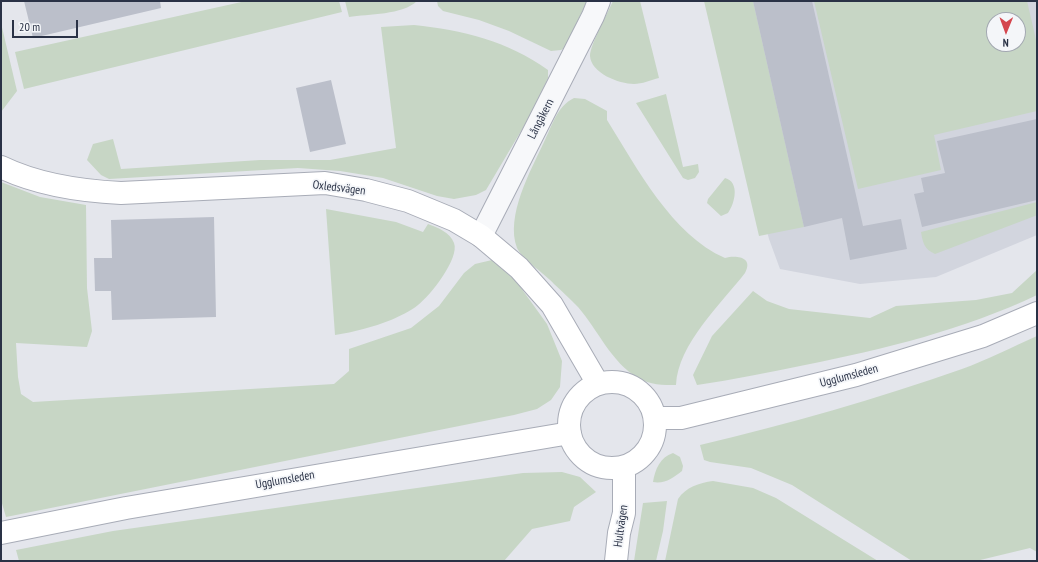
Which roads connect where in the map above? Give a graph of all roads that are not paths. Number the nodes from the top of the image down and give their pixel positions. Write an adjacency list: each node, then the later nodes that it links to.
1 (599, 1): 3 (street, Långåkern)
2 (1, 167): 3 (street, Oxledsvägen)
3 (481, 236): 5 (street, Oxledsvägen)
4 (1037, 313): 6 (street, Ugglumsleden)
5 (598, 384): 6 (street); 7 (street)
6 (655, 418): 8 (street)
7 (570, 432): 8 (street); 9 (street, Ugglumsleden)
8 (624, 467): 10 (street, Hultvägen)
9 (1, 533)
10 (616, 561)

